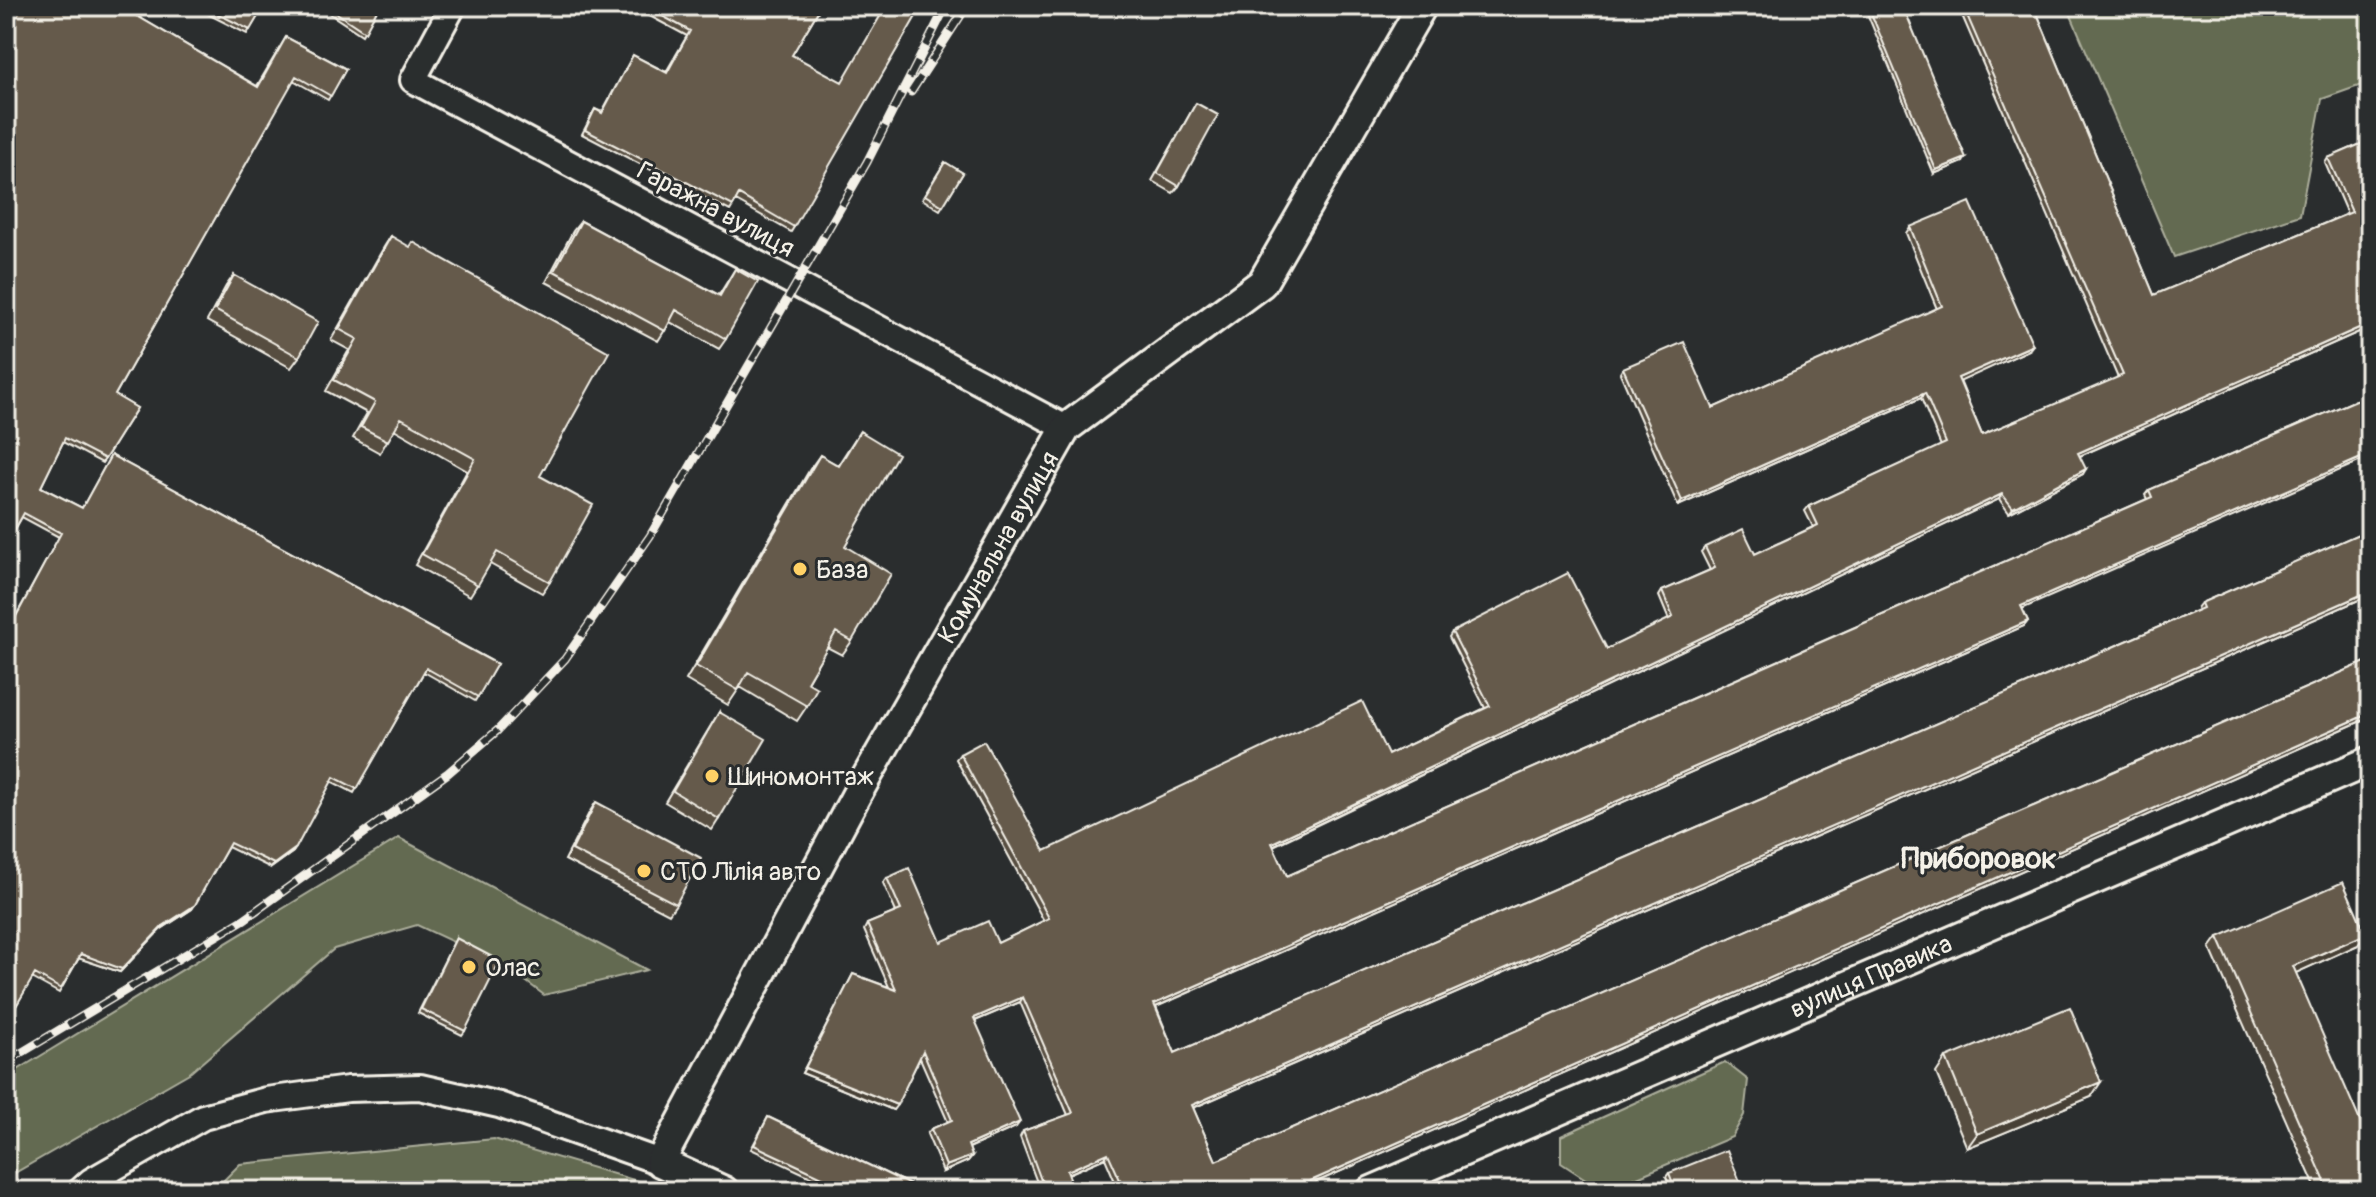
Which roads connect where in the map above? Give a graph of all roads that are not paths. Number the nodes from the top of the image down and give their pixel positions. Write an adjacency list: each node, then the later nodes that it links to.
1 (453, 6): 3 (street, Гаражна вулиця)
2 (1422, 6): 3 (street, Комунальна вулиця)
3 (1066, 428): 5 (street, Комунальна вулиця)
4 (2370, 761): 8 (street, вулиця Правика)
5 (660, 1162): 6 (street); 7 (street)
6 (80, 1191)
7 (724, 1191)
8 (1371, 1191)

